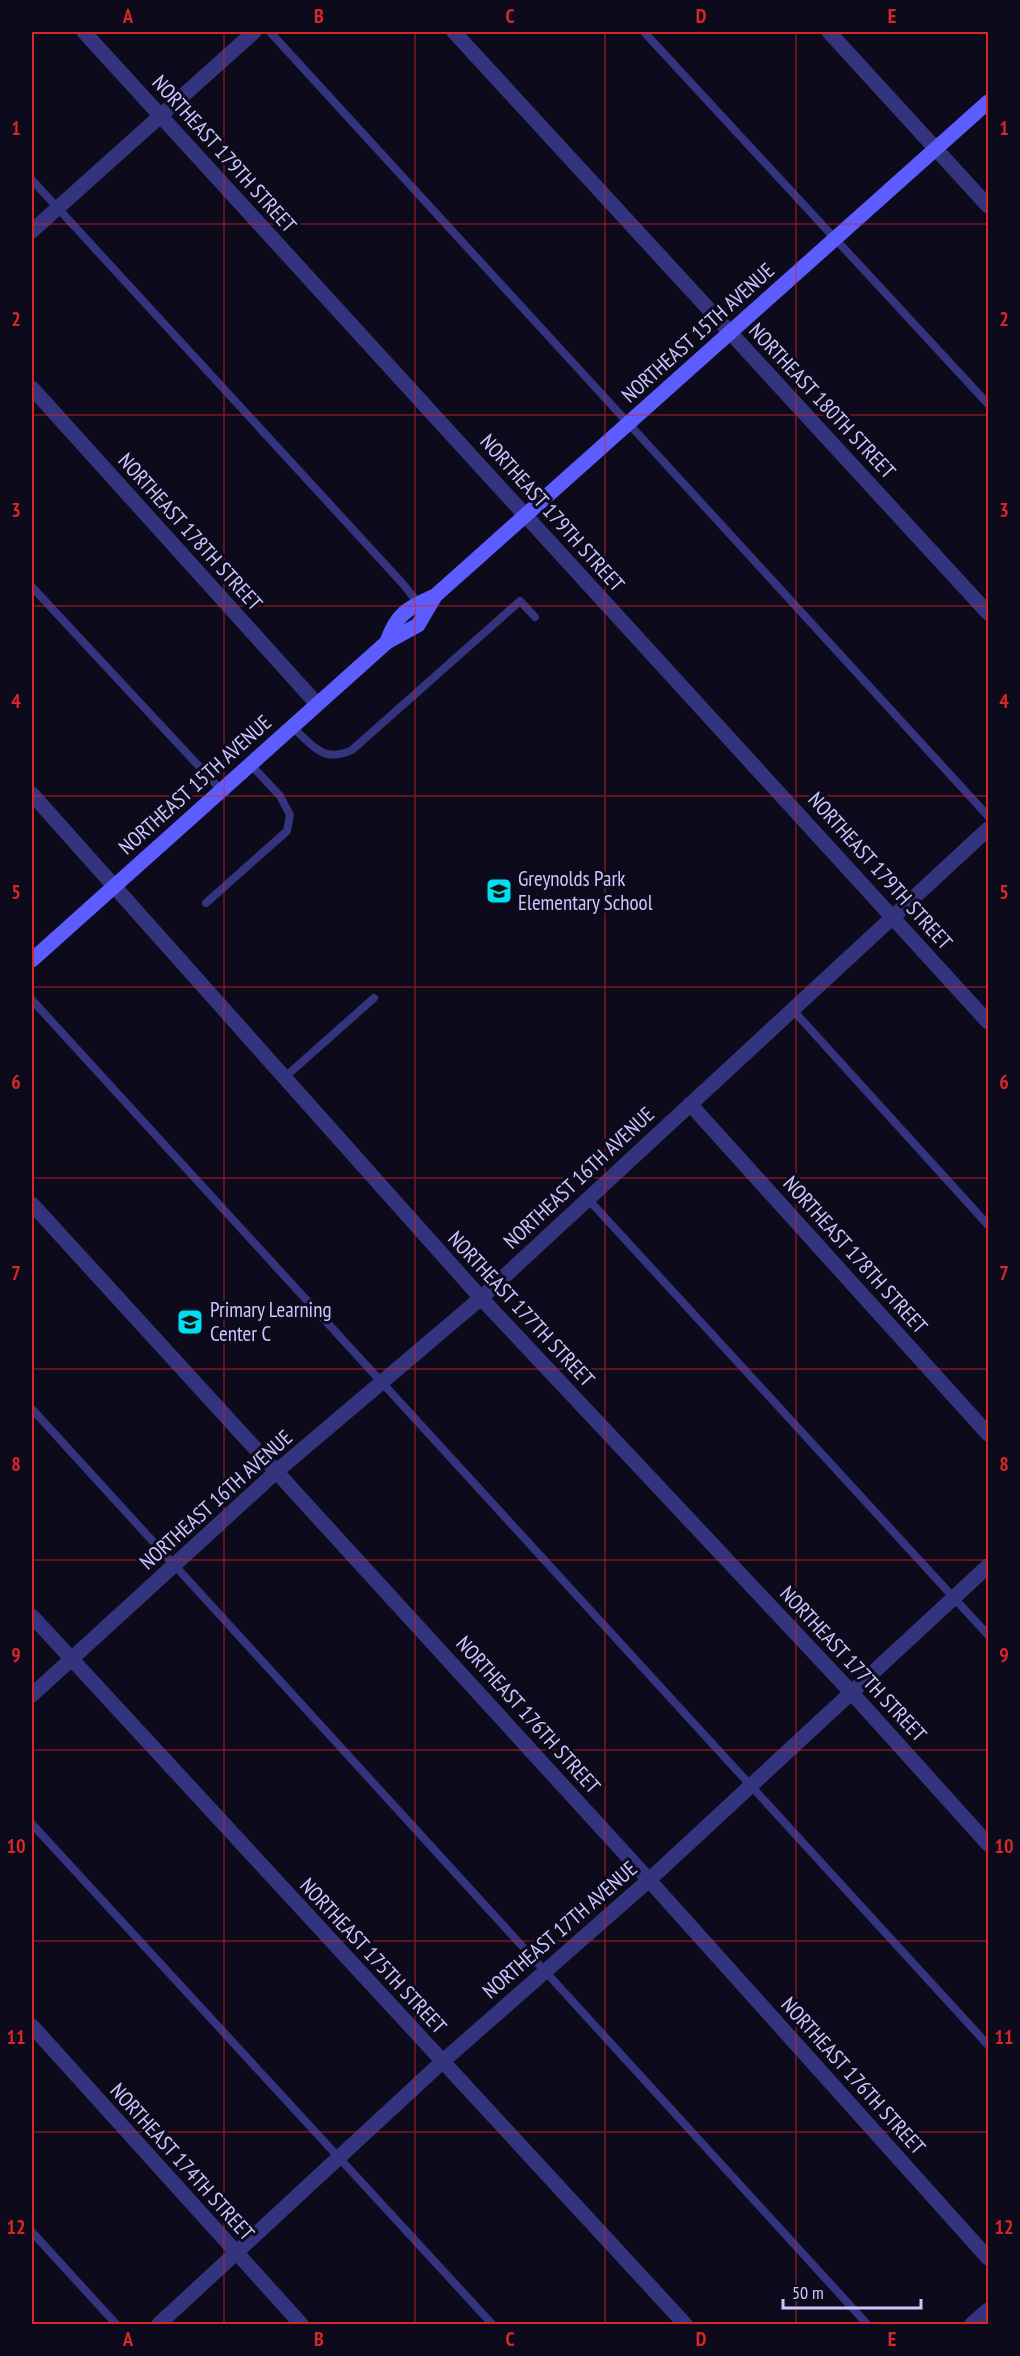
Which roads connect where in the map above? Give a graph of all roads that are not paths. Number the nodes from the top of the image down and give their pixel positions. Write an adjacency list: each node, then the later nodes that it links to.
1 (84, 32): 8 (street, NORTHEAST 179TH STREET)
2 (254, 32): 8 (street)
3 (270, 32): 18 (lane)
4 (454, 32): 15 (street, NORTHEAST 180TH STREET)
5 (644, 32): 14 (lane)
6 (829, 32): 9 (street)
7 (988, 102): 9 (street, NORTHEAST 15TH AVENUE)
8 (161, 116): 12 (street); 19 (street, NORTHEAST 179TH STREET)
9 (936, 149): 11 (street); 14 (street, NORTHEAST 15TH AVENUE)
10 (32, 180): 12 (lane)
11 (988, 206)
12 (57, 208): 13 (street); 22 (lane)
13 (32, 231)
14 (834, 239): 15 (street, NORTHEAST 15TH AVENUE); 17 (lane)
15 (729, 332): 18 (street, NORTHEAST 15TH AVENUE); 23 (street, NORTHEAST 180TH STREET)
16 (32, 388): 26 (street, NORTHEAST 178TH STREET)
17 (988, 404)
18 (629, 424): 19 (street, NORTHEAST 15TH AVENUE); 31 (lane)
19 (526, 517): 21 (street, NORTHEAST 15TH AVENUE); 35 (street, NORTHEAST 179TH STREET)
20 (32, 587): 29 (lane)
21 (435, 596): 22 (street, NORTHEAST 15TH AVENUE); 25 (street, NORTHEAST 15TH AVENUE)
22 (419, 604): 25 (street, NORTHEAST 15TH AVENUE)
23 (988, 613)
24 (535, 617): 27 (lane)
25 (387, 642): 26 (street, NORTHEAST 15TH AVENUE)
26 (317, 704): 27 (street, NORTHEAST 15TH AVENUE)
27 (292, 727): 28 (street, NORTHEAST 15TH AVENUE)
28 (251, 765): 29 (street, NORTHEAST 15TH AVENUE); 34 (lane)
29 (222, 791): 33 (street, NORTHEAST 15TH AVENUE)
30 (32, 794): 33 (street, NORTHEAST 177TH STREET)
31 (988, 816)
32 (988, 829): 35 (street, NORTHEAST 16TH AVENUE)
33 (114, 885): 36 (street, NORTHEAST 15TH AVENUE); 41 (street, NORTHEAST 177TH STREET)
34 (206, 903)
35 (893, 915): 39 (street, NORTHEAST 16TH AVENUE); 40 (street, NORTHEAST 179TH STREET)
36 (32, 960)
37 (374, 998): 41 (lane)
38 (32, 1000): 47 (lane)
39 (792, 1009): 42 (street, NORTHEAST 16TH AVENUE); 45 (lane)
40 (988, 1022)
41 (285, 1077): 46 (street, NORTHEAST 177TH STREET)
42 (690, 1104): 43 (street, NORTHEAST 16TH AVENUE); 49 (street, NORTHEAST 178TH STREET)
43 (588, 1199): 46 (street, NORTHEAST 16TH AVENUE); 53 (lane)
44 (32, 1204): 50 (street, NORTHEAST 176TH STREET)
45 (988, 1225)
46 (481, 1298): 47 (street, NORTHEAST 16TH AVENUE); 57 (street, NORTHEAST 177TH STREET)
47 (381, 1383): 50 (street, NORTHEAST 16TH AVENUE); 59 (lane)
48 (32, 1409): 51 (lane)
49 (988, 1434)
50 (277, 1471): 51 (street, NORTHEAST 16TH AVENUE); 62 (street, NORTHEAST 176TH STREET)
51 (175, 1566): 56 (street, NORTHEAST 16TH AVENUE); 63 (lane)
52 (988, 1566): 53 (street, NORTHEAST 17TH AVENUE)
53 (955, 1597): 55 (lane); 57 (street, NORTHEAST 17TH AVENUE)
54 (32, 1616): 56 (street, NORTHEAST 175TH STREET)
55 (988, 1635)
56 (70, 1658): 58 (street, NORTHEAST 16TH AVENUE); 66 (street, NORTHEAST 175TH STREET)
57 (851, 1692): 59 (street, NORTHEAST 17TH AVENUE); 61 (street, NORTHEAST 177TH STREET)
58 (32, 1695)
59 (752, 1785): 62 (street, NORTHEAST 17TH AVENUE); 65 (lane)
60 (32, 1824): 67 (lane)
61 (988, 1844)
62 (649, 1880): 63 (street, NORTHEAST 17TH AVENUE); 70 (street, NORTHEAST 176TH STREET)
63 (545, 1971): 66 (street, NORTHEAST 17TH AVENUE); 77 (lane)
64 (32, 2026): 69 (street, NORTHEAST 174TH STREET)
65 (988, 2045)
66 (442, 2062): 67 (street, NORTHEAST 17TH AVENUE); 76 (street, NORTHEAST 175TH STREET)
67 (339, 2157): 69 (street, NORTHEAST 17TH AVENUE); 75 (lane)
68 (32, 2232): 72 (lane)
69 (236, 2254): 73 (street, NORTHEAST 17TH AVENUE); 74 (street, NORTHEAST 174TH STREET)
70 (988, 2258)
71 (988, 2310): 78 (street)
72 (116, 2325)
73 (159, 2325)
74 (301, 2325)
75 (492, 2325)
76 (685, 2325)
77 (867, 2325)
78 (972, 2325)

